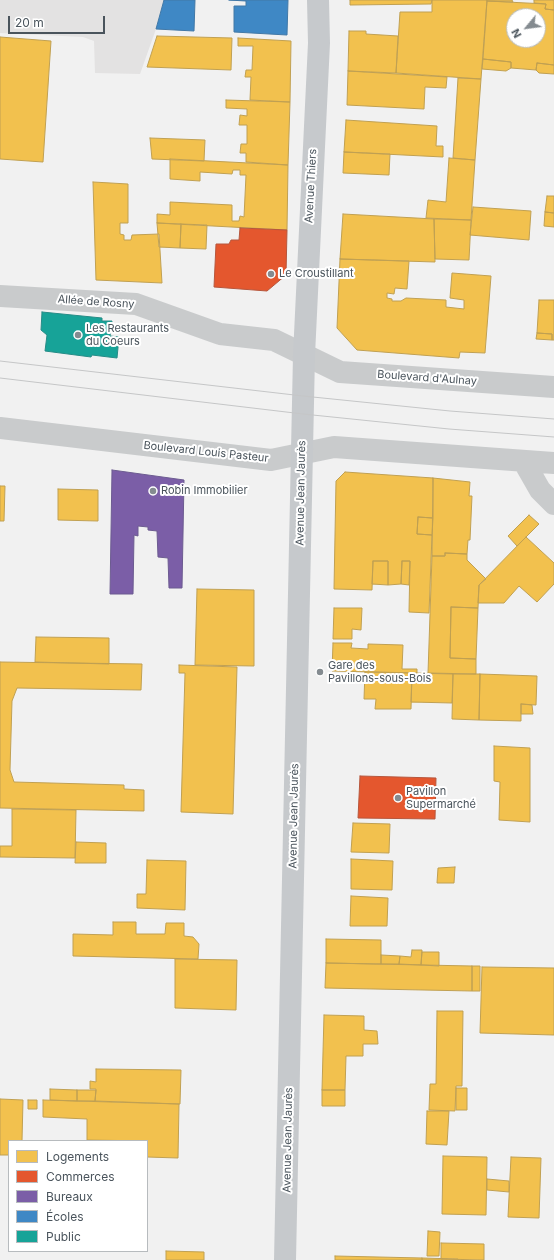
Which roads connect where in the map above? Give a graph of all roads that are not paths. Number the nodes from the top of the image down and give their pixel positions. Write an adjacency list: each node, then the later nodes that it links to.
1 (318, 0): 3 (main road, Avenue Thiers)
2 (0, 296): 3 (street, Allée de Rosny)
3 (304, 364): 4 (street, Boulevard d'Aulnay); 6 (main road, Avenue Jean Jaurès)
4 (554, 387)
5 (0, 428): 6 (street, Boulevard Louis Pasteur)
6 (302, 453): 7 (street, Boulevard Louis Pasteur); 10 (main road, Avenue Jean Jaurès)
7 (524, 462): 8 (street, Boulevard Louis Pasteur); 9 (street)
8 (554, 464)
9 (554, 504)
10 (285, 1260)

